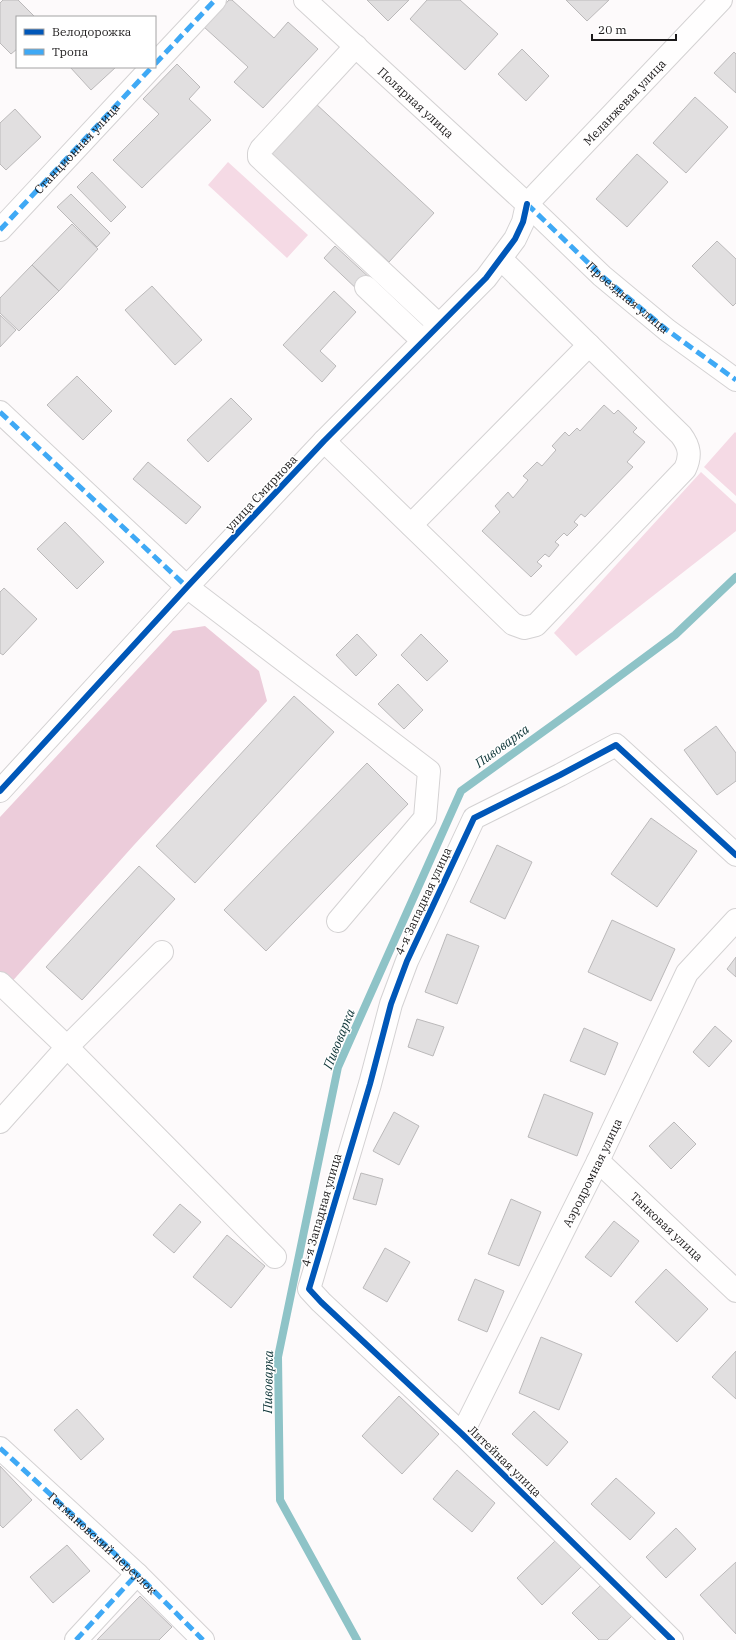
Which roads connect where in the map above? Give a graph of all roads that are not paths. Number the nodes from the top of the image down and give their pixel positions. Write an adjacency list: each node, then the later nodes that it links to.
1 (214, 0): 5 (street)
2 (306, 0): 4 (street, Полярная улица)
3 (722, 0): 7 (street, Меланжевая улица)
4 (356, 46): 7 (street, Полярная улица); 11 (street)
5 (156, 63)
6 (151, 68): 8 (street, Станционная улица)
7 (527, 204): 9 (street, улица Смирнова); 14 (street, Проездная улица)
8 (0, 230)
9 (501, 259): 11 (street, улица Смирнова); 13 (street)
10 (366, 287): 12 (street)
11 (439, 324): 12 (street, улица Смирнова)
12 (423, 341): 16 (street, улица Смирнова)
13 (588, 345): 17 (street); 17 (street)
14 (736, 380)
15 (0, 412): 18 (street)
16 (324, 442): 17 (street); 18 (street, улица Смирнова)
17 (411, 525)
18 (187, 587): 19 (street, улица Смирнова); 22 (street)
19 (0, 791)
20 (736, 855): 30 (street, 4-я Западная улица)
21 (736, 920): 27 (street, Аэродромная улица)
22 (338, 921)
23 (162, 952): 25 (street)
24 (0, 983): 25 (street)
25 (67, 1048): 26 (street); 28 (street)
26 (0, 1122)
27 (598, 1161): 29 (street, Танковая улица); 31 (street, Аэродромная улица)
28 (275, 1257)
29 (736, 1291)
30 (321, 1302): 31 (street, Литейная улица)
31 (462, 1434): 36 (street, Литейная улица)
32 (0, 1448): 33 (street, Гетмановский переулок)
33 (137, 1574): 34 (street); 35 (street, Гетмановский переулок)
34 (76, 1640)
35 (204, 1640)
36 (672, 1640)

